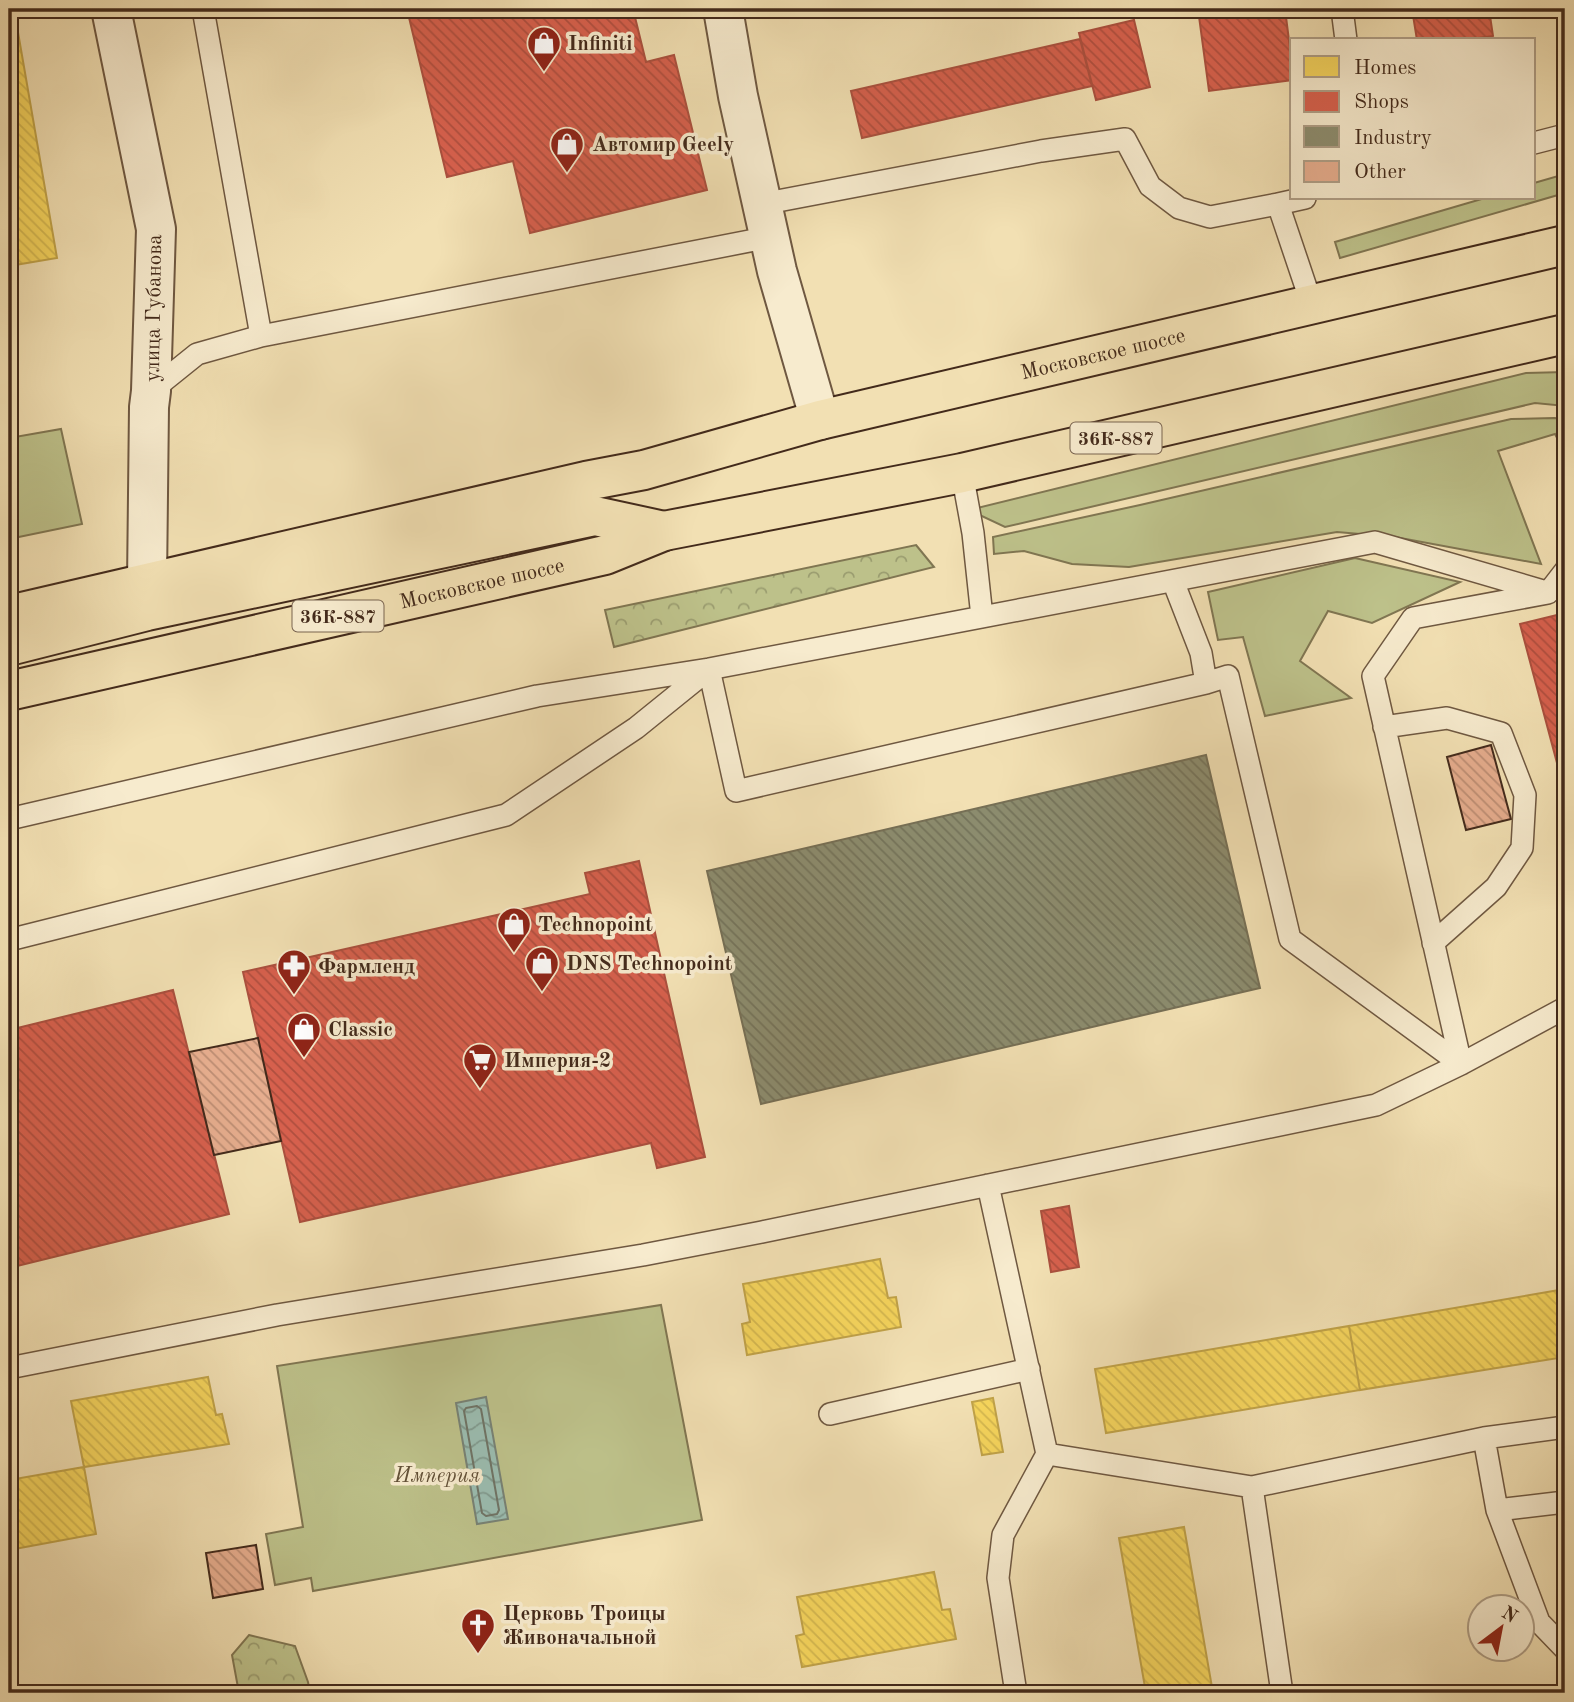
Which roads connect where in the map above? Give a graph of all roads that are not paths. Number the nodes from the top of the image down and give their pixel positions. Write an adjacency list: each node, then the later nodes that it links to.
1 (111, 9): 15 (street, улица Губанова)
2 (203, 9): 14 (lane)
3 (723, 9): 10 (street)
4 (1342, 9): 5 (lane)
5 (1346, 38)
6 (1565, 135): 7 (lane)
7 (1536, 142)
8 (1296, 200): 9 (lane)
9 (1278, 204): 10 (lane); 12 (lane)
10 (766, 220): 14 (lane); 16 (street)
11 (1565, 245): 12 (main road, Московское шоссе / 36К-887)
12 (1312, 305): 16 (main road, Московское шоссе / 36К-887)
13 (1565, 334): 18 (main road, Московское шоссе / 36К-887)
14 (261, 337): 15 (lane)
15 (151, 391): 24 (street, улица Губанова)
16 (820, 420): 17 (main road, Московское шоссе / 36К-887)
17 (644, 470): 19 (main road, Московское шоссе / 36К-887); 24 (main road, Московское шоссе / 36К-887)
18 (962, 473): 20 (main road, Московское шоссе / 36К-887); 26 (lane)
19 (595, 516): 20 (main road, Московское шоссе / 36К-887); 24 (main road, Московское шоссе / 36К-887)
20 (664, 531): 30 (main road, Московское шоссе / 36К-887)
21 (1565, 571): 23 (lane)
22 (1173, 581): 23 (lane); 26 (lane); 29 (lane)
23 (1548, 593): 31 (lane)
24 (147, 597): 25 (main road, Московское шоссе / 36К-887); 27 (main road, Московское шоссе / 36К-887)
25 (9, 615)
26 (982, 617): 28 (lane)
27 (9, 646)
28 (709, 669): 29 (lane); 32 (lane); 33 (lane)
29 (1206, 683): 36 (lane)
30 (9, 691)
31 (1384, 727): 34 (lane); 34 (lane)
32 (9, 819)
33 (9, 940)
34 (1433, 943): 36 (lane)
35 (1565, 1008): 36 (lane)
36 (1461, 1063): 37 (lane)
37 (988, 1185): 38 (lane); 39 (lane)
38 (9, 1368)
39 (1029, 1368): 40 (lane); 43 (lane)
40 (830, 1414)
41 (1565, 1427): 42 (lane)
42 (1484, 1438): 44 (lane); 46 (lane)
43 (1047, 1454): 44 (lane); 48 (lane)
44 (1252, 1487): 49 (lane)
45 (1565, 1502): 46 (lane)
46 (1497, 1510): 47 (lane)
47 (1565, 1649)
48 (1015, 1693)
49 (1282, 1693)

